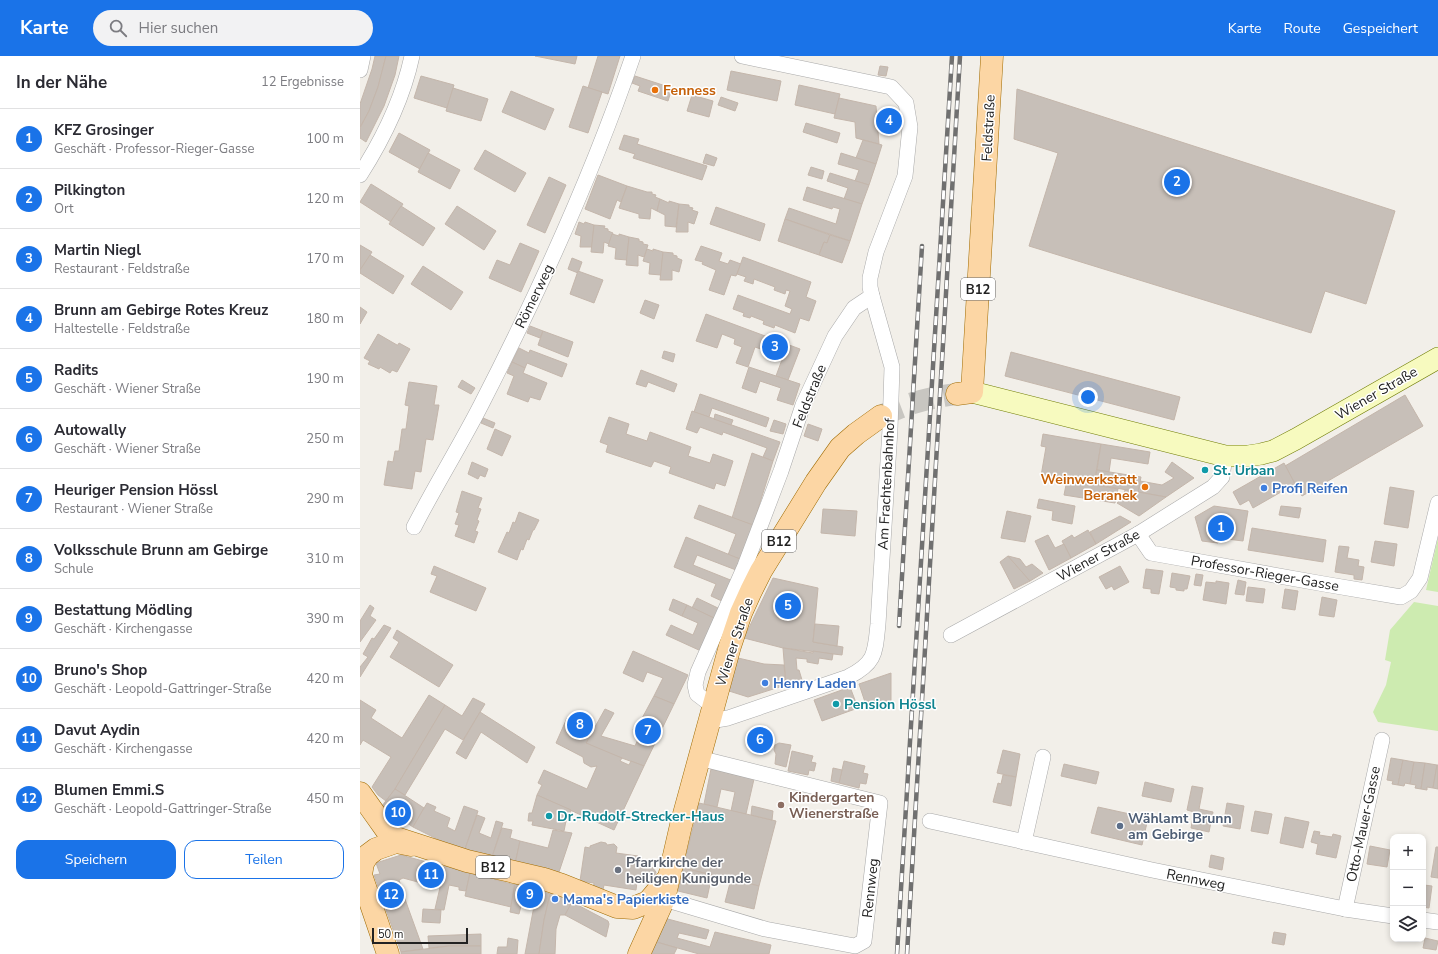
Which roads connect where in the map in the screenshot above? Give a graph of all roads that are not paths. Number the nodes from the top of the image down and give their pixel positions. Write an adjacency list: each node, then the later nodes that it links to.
1 (363, 56): 6 (street)
2 (412, 56): 7 (street)
3 (633, 56): 14 (street, Römerweg)
4 (742, 56): 8 (street)
5 (992, 56): 10 (main road, Feldstraße / B12)
6 (360, 70)
7 (360, 175)
8 (872, 296): 17 (street, Feldstraße); 17 (street, Am Frachtenbahnhof)
9 (1438, 358): 12 (main road, Wiener Straße)
10 (964, 393): 12 (main road, Wiener Straße)
11 (881, 416): 17 (main road, Wiener Straße / B12)
12 (1225, 456): 15 (street, Wiener Straße)
13 (1438, 503): 15 (street, Professor-Rieger-Gasse)
14 (414, 527)
15 (1138, 534): 16 (street, Wiener Straße)
16 (951, 635)
17 (712, 714): 20 (main road, Wiener Straße / B12)
18 (1382, 740): 29 (street, Otto-Mauer-Gasse)
19 (1044, 757): 24 (street)
20 (700, 758): 27 (main road, Wiener Straße / B12); 27 (street, Rennweg)
21 (360, 793): 25 (main road)
22 (360, 809): 26 (main road)
23 (930, 821): 24 (street, Rennweg)
24 (1024, 842): 29 (street, Rennweg)
25 (424, 847): 26 (main road, B12); 28 (main road, B12)
26 (376, 849): 30 (main road, B12)
27 (659, 898): 28 (main road, B12); 35 (main road, B12)
28 (617, 907): 35 (main road, B12)
29 (1345, 909): 31 (street, Rennweg)
30 (366, 911): 34 (main road, B12)
31 (1390, 916)
32 (1426, 920): 33 (street)
33 (1438, 922)
34 (388, 954)
35 (639, 954)

